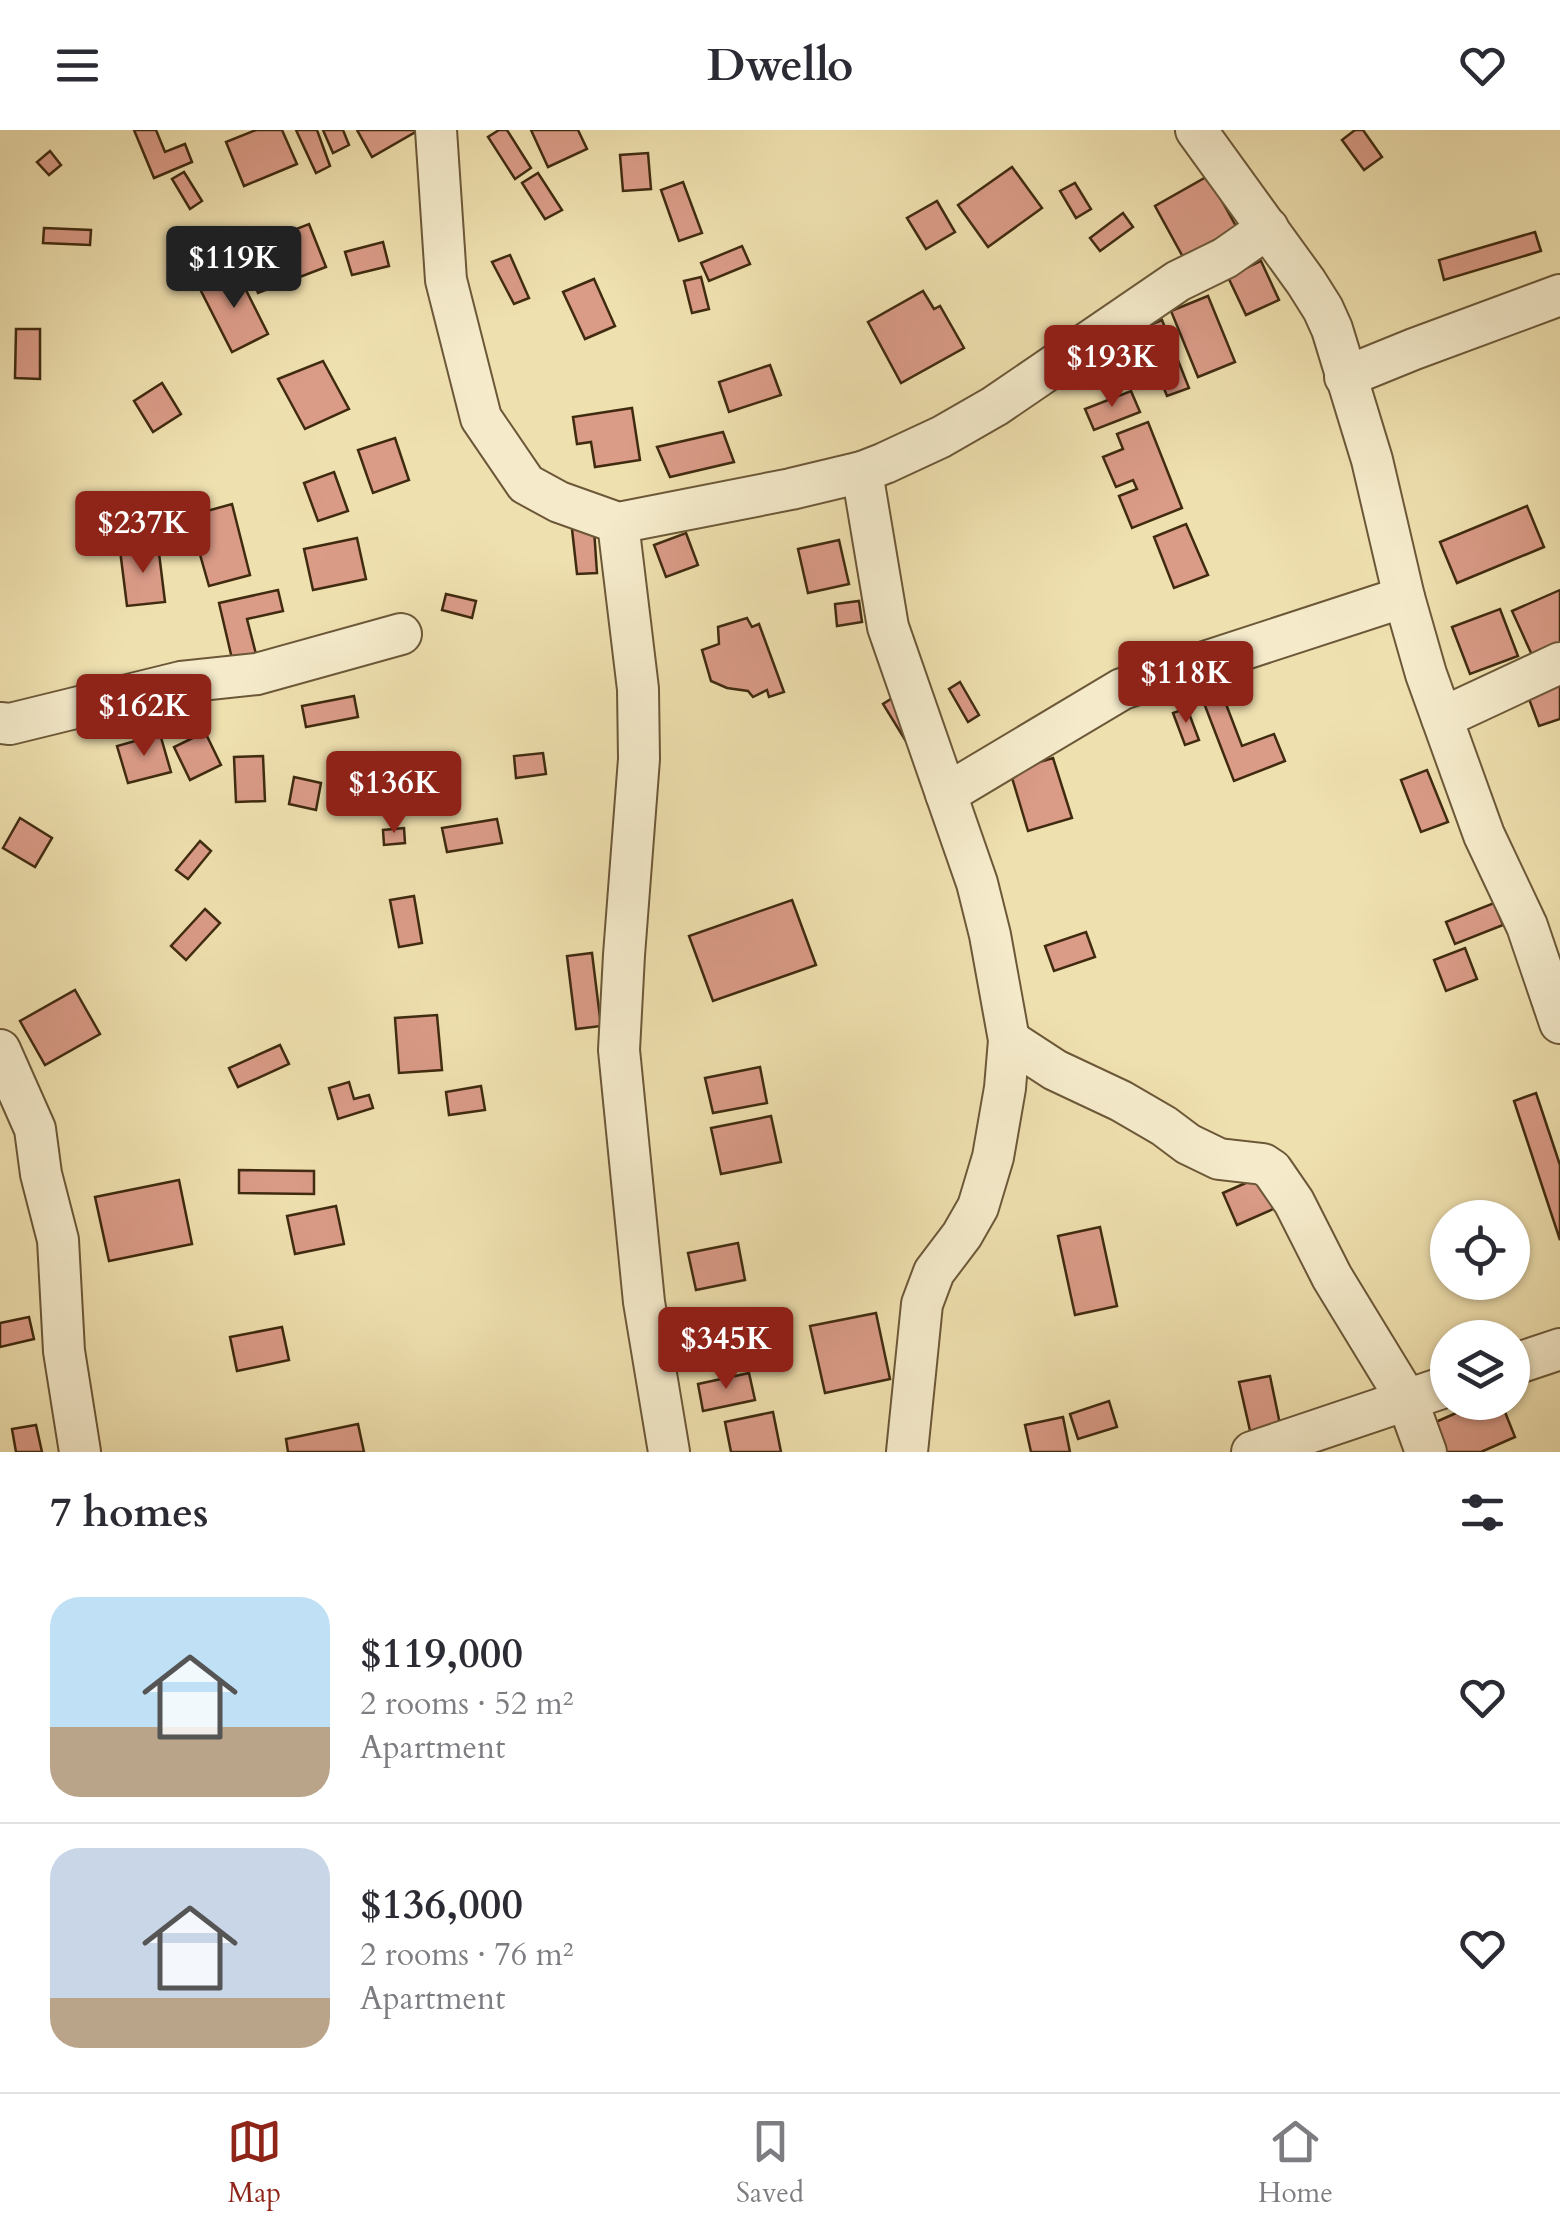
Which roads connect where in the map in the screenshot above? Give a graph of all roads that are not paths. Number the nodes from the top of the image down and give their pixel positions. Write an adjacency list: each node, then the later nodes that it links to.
1 (436, 130): 7 (street)
2 (1196, 130): 3 (street)
3 (1268, 228): 5 (street); 6 (street)
4 (1560, 296): 5 (street)
5 (1345, 377): 8 (street)
6 (862, 472): 7 (street); 13 (street)
7 (618, 523): 22 (street)
8 (1404, 597): 11 (street); 13 (street)
9 (401, 634): 12 (street)
10 (1560, 663): 11 (street)
11 (1442, 718): 14 (street)
12 (0, 723)
13 (946, 794): 15 (street)
14 (1560, 1023)
15 (1009, 1040): 20 (street); 23 (street)
16 (0, 1050): 21 (street)
17 (1560, 1348): 18 (street)
18 (1530, 1358)
19 (1430, 1392): 20 (street)
20 (1407, 1400): 24 (street); 25 (street)
21 (80, 1452)
22 (669, 1452)
23 (907, 1452)
24 (1252, 1452)
25 (1426, 1452)

